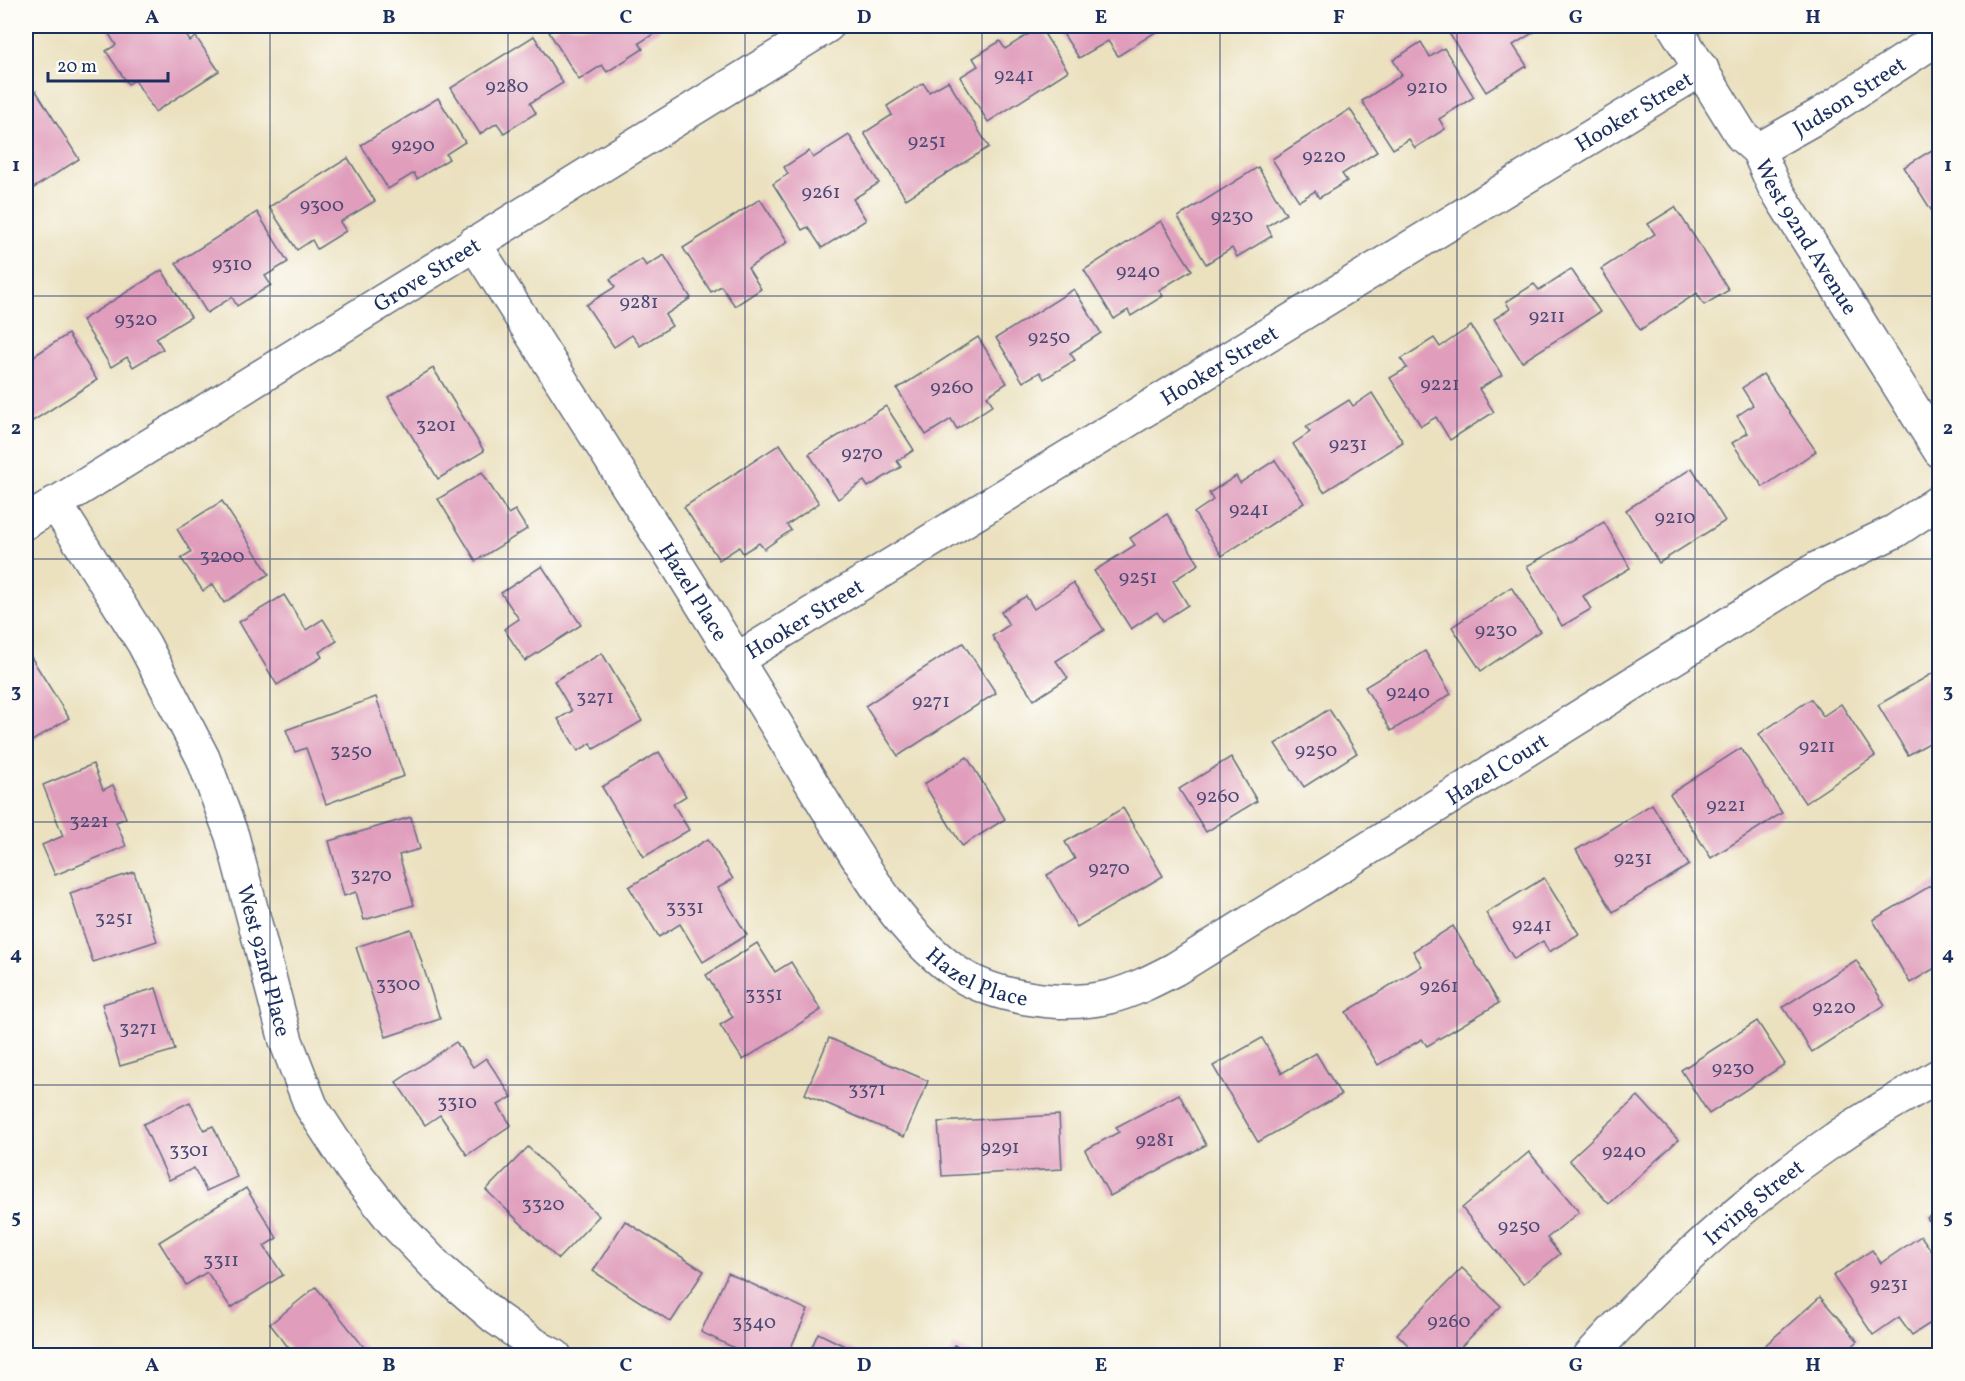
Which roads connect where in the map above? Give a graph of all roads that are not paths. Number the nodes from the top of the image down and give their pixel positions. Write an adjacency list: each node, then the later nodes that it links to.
1 (827, 26): 6 (street, Grove Street)
2 (1674, 26): 4 (street, West 92nd Avenue)
3 (1940, 37): 5 (street, Judson Street)
4 (1702, 69): 5 (street, West 92nd Avenue); 11 (street, Hooker Street)
5 (1758, 150): 7 (street, West 92nd Avenue)
6 (474, 243): 9 (street, Grove Street); 11 (street, Hazel Place)
7 (1940, 451)
8 (1940, 501): 12 (street, Hazel Court)
9 (55, 503): 10 (street, Grove Street); 14 (street, West 92nd Place)
10 (26, 522)
11 (736, 660): 12 (street, Hazel Place)
12 (1045, 999)
13 (1940, 1075): 15 (street, Irving Street)
14 (555, 1356)
15 (1590, 1356)

